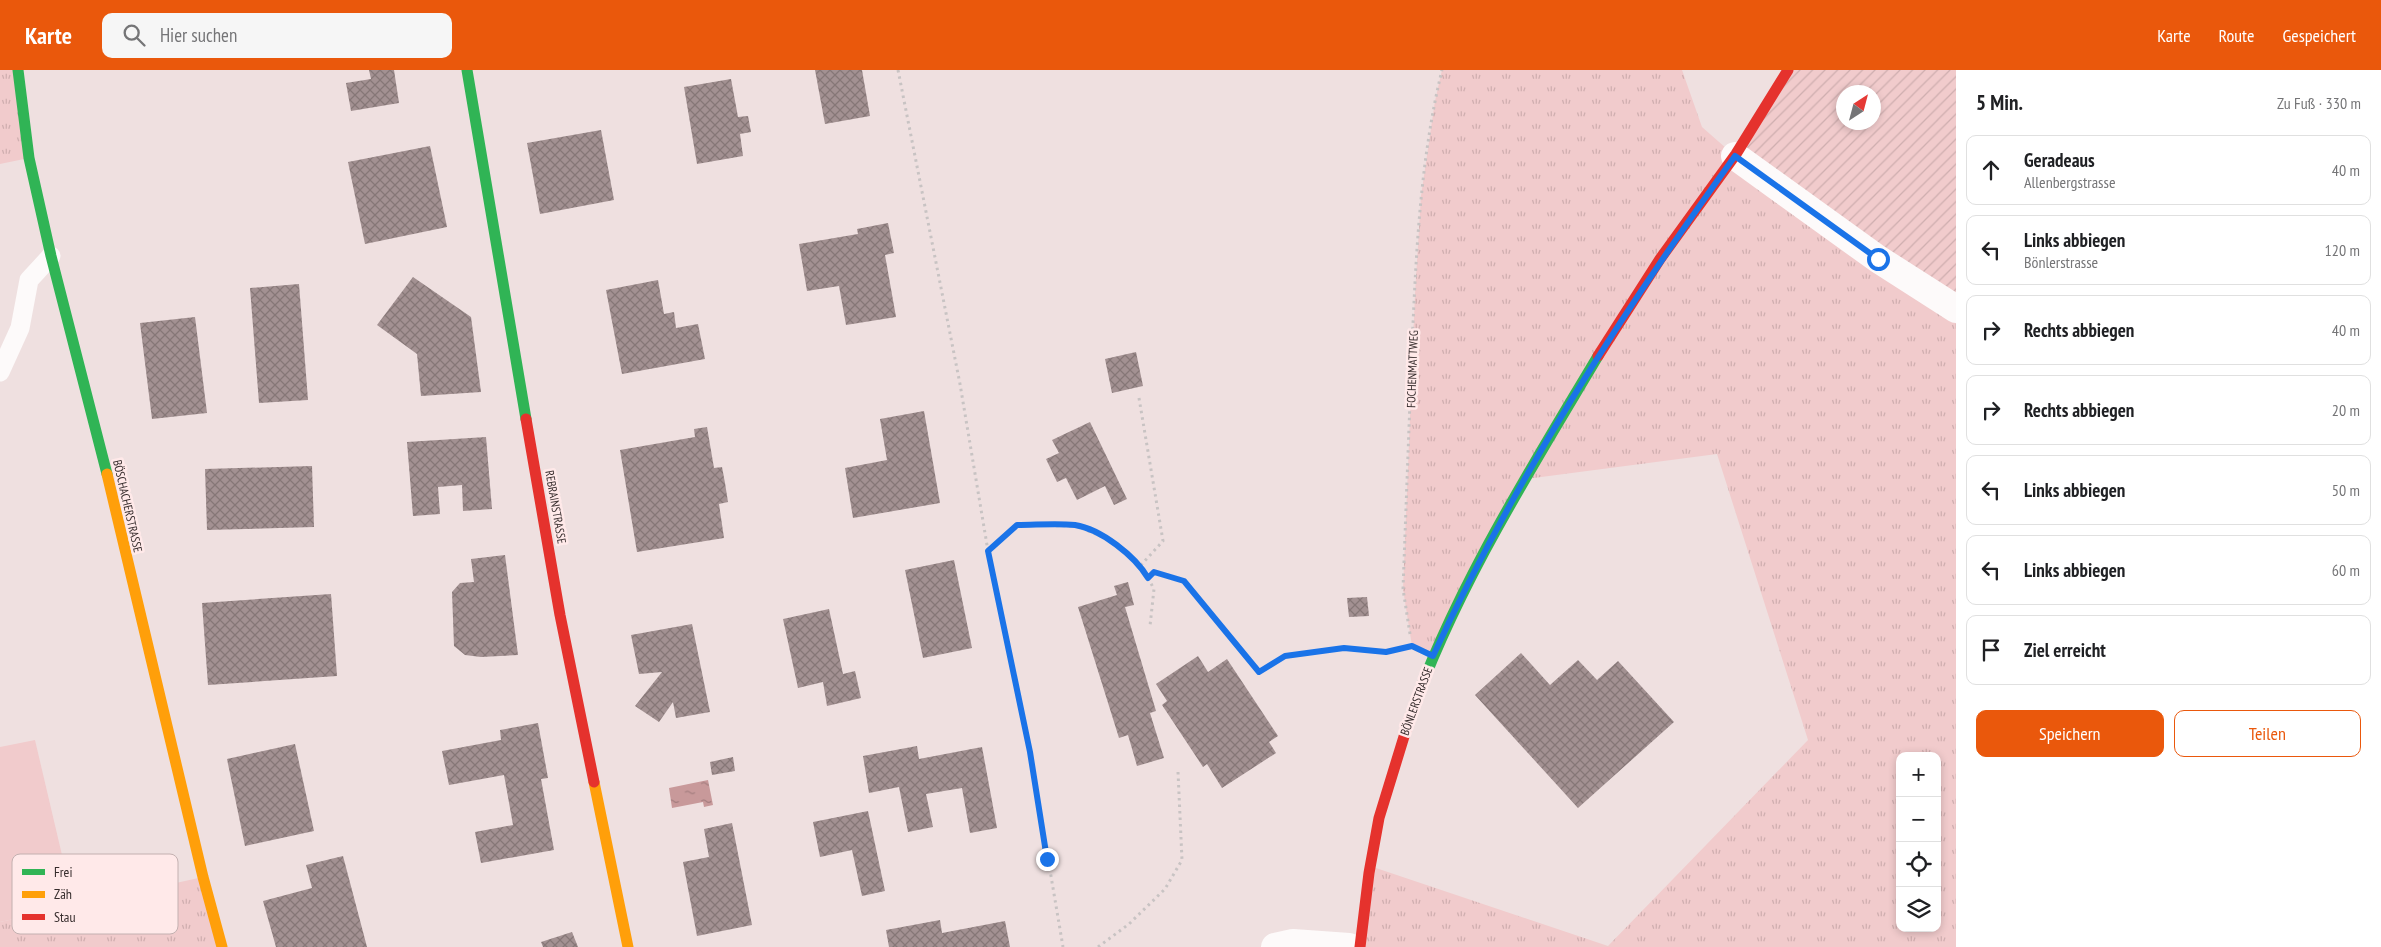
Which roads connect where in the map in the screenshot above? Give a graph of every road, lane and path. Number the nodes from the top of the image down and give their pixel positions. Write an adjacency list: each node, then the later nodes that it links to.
1 (18, 70): 7 (street, BÖSCHACHERSTRASSE)
2 (467, 70): 19 (street, REBRAINSTRASSE)
3 (898, 70): 11 (path)
4 (1442, 70): 15 (path, FOCHENMATTWEG)
5 (1788, 70): 6 (street, BÖNLERSTRASSE)
6 (1735, 156): 8 (street); 16 (street, BÖNLERSTRASSE)
7 (52, 256): 9 (lane); 18 (street, BÖSCHACHERSTRASSE)
8 (1956, 309)
9 (0, 372)
10 (1139, 398): 12 (path)
11 (988, 551): 12 (path); 20 (path)
12 (1141, 565): 13 (path)
13 (1148, 578): 14 (path); 15 (path)
14 (1150, 626)
15 (1412, 646): 16 (path)
16 (1433, 656): 24 (street, BÖNLERSTRASSE)
17 (1178, 772): 21 (path)
18 (222, 947)
19 (628, 947)
20 (1063, 947)
21 (1098, 947)
22 (1274, 947): 23 (street)
23 (1349, 947)
24 (1360, 947)

